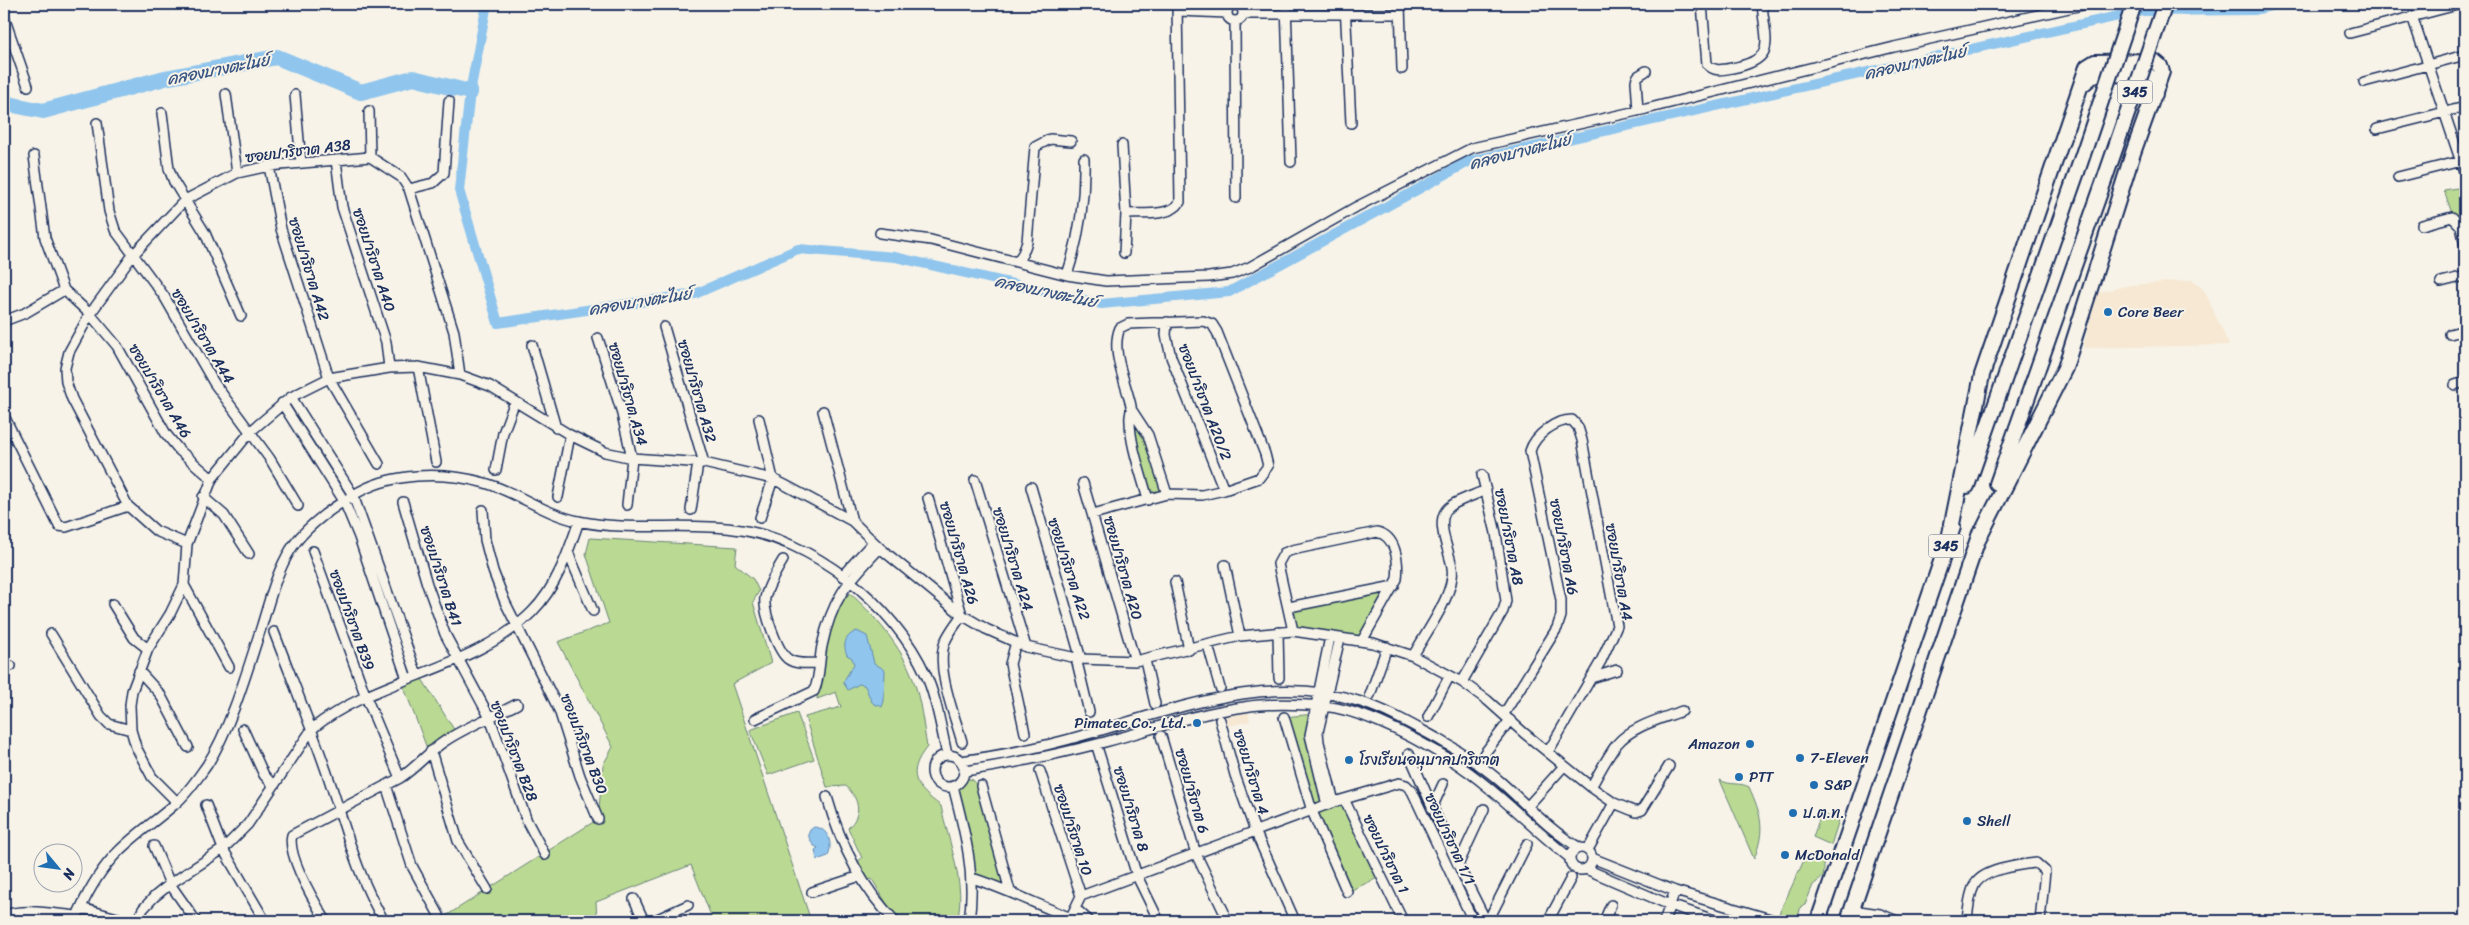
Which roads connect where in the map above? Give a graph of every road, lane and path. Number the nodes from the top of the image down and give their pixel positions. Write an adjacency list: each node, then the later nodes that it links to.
1 (1235, 4): 12 (street); 13 (street)
2 (1286, 4): 16 (street)
3 (1345, 4): 14 (street)
4 (1400, 4): 15 (street)
5 (1702, 4): 6 (street)
6 (1762, 4)
7 (2087, 4): 32 (street)
8 (2134, 4): 77 (main road, 345, bridge)
9 (2165, 4): 73 (main road, 345, bridge)
10 (2461, 4): 17 (street)
11 (1177, 7): 12 (street); 54 (street)
12 (1227, 13): 19 (street)
13 (1244, 14): 16 (street); 19 (street)
14 (1346, 14): 15 (street); 16 (street); 36 (street)
15 (1400, 14): 23 (street)
16 (1286, 15): 45 (street)
17 (2412, 16): 20 (street); 22 (street)
18 (4, 17): 26 (street)
19 (1235, 21): 52 (street)
20 (2350, 33)
21 (2465, 54): 22 (street)
22 (2428, 64): 25 (street); 33 (street)
23 (1402, 69)
24 (1646, 71): 32 (street)
25 (2364, 82)
26 (28, 86)
27 (226, 94): 48 (street)
28 (295, 94): 46 (street)
29 (449, 101): 51 (street)
30 (2465, 107): 33 (street)
31 (369, 111): 41 (street)
32 (1638, 111): 61 (street)
33 (2444, 112): 37 (street); 44 (street)
34 (162, 113): 53 (street)
35 (97, 123): 59 (street, ซอยปาริชาต A44)
36 (1351, 123)
37 (2377, 129)
38 (1071, 141): 60 (street)
39 (1122, 145): 54 (street)
40 (34, 156): 64 (street)
41 (370, 157): 43 (street, ซอยปาริชาต A38); 51 (street, ซอยปาริชาต A38)
42 (1084, 159): 61 (street)
43 (336, 160): 46 (street, ซอยปาริชาต A38); 79 (street, ซอยปาริชาต A40)
44 (2463, 160): 49 (street); 50 (street)
45 (1291, 162)
46 (301, 163): 47 (street, ซอยปาริชาต A38)
47 (269, 166): 48 (street, ซอยปาริชาต A38); 81 (street, ซอยปาริชาต A42)
48 (237, 173): 53 (street, ซอยปาริชาต A38)
49 (2465, 174)
50 (2398, 176)
51 (409, 190): 80 (street, ซอยปาริชาต A38)
52 (1236, 198)
53 (184, 200): 59 (street, ซอยปาริชาต A38); 66 (street)
54 (1126, 214): 58 (street)
55 (2422, 225): 57 (street)
56 (880, 233): 60 (street)
57 (2465, 246)
58 (1124, 253)
59 (133, 255): 65 (street, ซอยปาริชาต A38); 92 (street, ซอยปาริชาต A44)
60 (1017, 262): 61 (street)
61 (1066, 275)
62 (2465, 276): 63 (street)
63 (2441, 282)
64 (64, 290): 65 (street, ซอยปาริชาต A46); 67 (street)
65 (90, 314): 101 (street, ซอยปาริชาต A46); 117 (street, ซอยปาริชาต A38)
66 (241, 316)
67 (4, 321)
68 (1167, 322): 87 (street); 106 (street, ซอยปาริชาต A20/2); 106 (street)
69 (664, 327): 97 (street, ซอยปาริชาต A32)
70 (2465, 330): 71 (street)
71 (2450, 334)
72 (598, 338): 95 (street, ซอยปาริชาต A34)
73 (2049, 338): 74 (main road); 126 (main road, 345)
74 (2071, 343): 76 (main road); 126 (main road)
75 (532, 345): 91 (street)
76 (1992, 350): 77 (main road); 125 (main road)
77 (2013, 356): 125 (main road, 345)
78 (418, 367): 79 (street); 80 (street); 96 (street)
79 (389, 368): 81 (street)
80 (460, 375): 85 (street)
81 (329, 378): 84 (street); 98 (street, ซอยปาริชาต A42)
82 (2465, 382): 83 (street)
83 (2455, 385)
84 (291, 397): 86 (street); 108 (street)
85 (516, 401): 91 (street); 99 (street)
86 (282, 403): 92 (street); 114 (street)
87 (1131, 409): 109 (street); 113 (street)
88 (822, 411): 124 (street)
89 (4, 416): 117 (street)
90 (759, 420): 102 (street)
91 (556, 428): 93 (street)
92 (251, 431): 101 (street); 118 (street, ซอยปาริชาต A44)
93 (570, 435): 95 (street); 110 (street)
94 (1582, 440): 169 (street, ซอยปาริชาต A4); 183 (street, ซอยปาริชาต A6)
95 (632, 458): 97 (street); 116 (street, ซอยปาริชาต A34)
96 (436, 462)
97 (701, 463): 102 (street); 120 (street)
98 (379, 464)
99 (496, 470)
100 (1482, 476): 107 (street, ซอยปาริชาต A8)
101 (212, 479): 111 (street)
102 (773, 479): 122 (street); 124 (street)
103 (975, 480): 153 (street, ซอยปาริชาต A24)
104 (1083, 483): 121 (street, ซอยปาริชาต A20)
105 (1031, 487): 159 (street, ซอยปาริชาต A22)
106 (1224, 490): 109 (street)
107 (1486, 490): 157 (street); 171 (street, ซอยปาริชาต A8)
108 (354, 494): 114 (street); 123 (street); 166 (street)
109 (1167, 494): 113 (street)
110 (558, 497)
111 (203, 498): 127 (street); 131 (street)
112 (928, 498): 141 (street, ซอยปาริชาต A26)
113 (1148, 500): 121 (street)
114 (344, 501): 170 (street); 214 (street)
115 (403, 502): 158 (street, ซอยปาริชาต B41)
116 (627, 505)
117 (128, 506): 127 (street, ซอยปาริชาต A38)
118 (298, 506)
119 (483, 510): 142 (street, ซอยปาริชาต B30)
120 (691, 510)
121 (1093, 514): 161 (street, ซอยปาริชาต A20)
122 (760, 518)
123 (579, 521): 130 (street); 134 (street)
124 (852, 521): 128 (street)
125 (1950, 534): 279 (main road, 345)
126 (1978, 540): 256 (main road, 345)
127 (187, 544): 136 (street)
128 (876, 545): 134 (street); 141 (street)
129 (313, 551): 175 (street, ซอยปาริชาต B39)
130 (568, 552): 140 (street); 142 (street)
131 (249, 554)
132 (783, 560): 162 (street)
133 (1225, 565): 147 (street)
134 (846, 578): 162 (street); 197 (street)
135 (1175, 582): 156 (street)
136 (184, 585): 155 (street); 163 (street)
137 (1394, 586): 139 (street); 139 (street); 150 (street)
138 (112, 604): 155 (street)
139 (1289, 607): 143 (street)
140 (593, 611)
141 (962, 615): 151 (street); 192 (street)
142 (516, 624): 158 (street); 223 (street, ซอยปาริชาต B30)
143 (1293, 631): 145 (street); 148 (street)
144 (274, 632): 189 (street)
145 (1278, 632): 147 (street); 168 (street)
146 (51, 634): 188 (street)
147 (1240, 636): 152 (street)
148 (1330, 637): 149 (street); 173 (street)
149 (1340, 638): 150 (street); 173 (street)
150 (1362, 641): 154 (street)
151 (1016, 642): 153 (street); 190 (street)
152 (1208, 645): 156 (street); 172 (street)
153 (1026, 646): 159 (street)
154 (1387, 647): 157 (street); 174 (street)
155 (148, 649): 165 (street)
156 (1189, 650): 160 (street)
157 (1413, 656): 167 (street)
158 (456, 658): 166 (street); 184 (street, ซอยปาริชาต B28)
159 (1078, 659): 161 (street); 180 (street, ซอยปาริชาต A22)
160 (1145, 660): 161 (street); 177 (street)
161 (1135, 661)
162 (818, 664): 185 (street)
163 (229, 667)
164 (1616, 670): 169 (street)
165 (138, 671): 188 (street); 193 (street)
166 (417, 674): 170 (street)
167 (1449, 677): 171 (street); 182 (street)
168 (1279, 678)
169 (1591, 678): 196 (street, ซอยปาริชาต A4)
170 (407, 679): 175 (street)
171 (1462, 682): 183 (street)
172 (1220, 688)
173 (1324, 694): 178 (street); 200 (street); 218 (street)
174 (1370, 694)
175 (366, 697): 189 (street); 205 (street, ซอยปาริชาต B39)
176 (517, 704): 184 (street)
177 (1155, 704)
178 (1320, 706): 203 (street); 216 (street); 232 (street)
179 (1682, 711): 211 (street)
180 (1089, 712)
181 (1284, 717): 222 (street)
182 (1428, 717)
183 (1507, 717): 196 (street); 199 (street, ซอยปาริชาต A6)
184 (490, 718): 195 (street); 231 (street, ซอยปาริชาต B28)
185 (755, 720)
186 (1220, 720): 224 (street, ซอยปาริชาต 4)
187 (243, 729): 207 (street)
188 (131, 730): 214 (street)
189 (312, 730): 207 (street); 221 (street)
190 (1024, 733)
191 (1161, 736): 230 (street, ซอยปาริชาต 6)
192 (962, 742)
193 (188, 747)
194 (1098, 750): 237 (street, ซอยปาริชาต 8)
195 (431, 752): 205 (street); 241 (street)
196 (1548, 752): 201 (street)
197 (947, 754): 200 (street); 209 (street)
198 (1409, 754): 219 (street)
199 (1484, 754)
200 (962, 761): 203 (street)
201 (1564, 766): 211 (street); 218 (street)
202 (1669, 766): 215 (street)
203 (964, 771): 209 (street)
204 (1040, 771): 246 (street, ซอยปาริชาต 10)
205 (400, 778): 208 (street)
206 (1443, 784): 219 (street)
207 (273, 785): 229 (street)
208 (386, 785): 221 (street); 255 (street)
209 (953, 786): 267 (street)
210 (981, 786): 242 (street)
211 (1591, 787): 215 (street)
212 (827, 797): 236 (street)
213 (1344, 799): 216 (street, ซอยปาริชาต 1/1); 271 (street, ซอยปาริชาต 1); 272 (street, ซอยปาริชาต 1/1)
214 (177, 802): 254 (street)
215 (1614, 803): 227 (street)
216 (1330, 804): 222 (street, ซอยปาริชาต 1/1)
217 (206, 805): 229 (street)
218 (1527, 807): 228 (street)
219 (1432, 808): 234 (street)
220 (1484, 809): 234 (street)
221 (340, 810): 262 (street); 263 (street)
222 (1312, 811): 224 (street, ซอยปาริชาต 1/1); 245 (street)
223 (598, 819)
224 (1255, 831): 230 (street, ซอยปาริชาต 1/1); 270 (street, ซอยปาริชาต 4)
225 (1527, 844): 273 (street)
226 (154, 846): 240 (street)
227 (1590, 846)
228 (1580, 848): 232 (street); 233 (street)
229 (223, 849): 240 (street); 261 (street)
230 (1196, 854): 237 (street, ซอยปาริชาต 1/1); 252 (street, ซอยปาริชาต 6)
231 (545, 855)
232 (1570, 858): 235 (street)
233 (1592, 858): 235 (street); 243 (street)
234 (1458, 865): 273 (street)
235 (1586, 869): 250 (street)
236 (860, 876): 244 (street); 266 (street)
237 (1137, 876): 246 (street, ซอยปาริชาต 1/1); 269 (street, ซอยปาริชาต 8)
238 (1571, 878): 274 (street)
239 (974, 879): 242 (street)
240 (170, 884): 259 (street); 260 (street)
241 (487, 889)
242 (1010, 891): 257 (street)
243 (1675, 891): 250 (street); 278 (street)
244 (812, 892)
245 (1346, 892)
246 (1081, 896): 251 (street)
247 (634, 899): 264 (street)
248 (688, 905): 265 (street)
249 (1611, 905): 275 (street)
250 (1670, 905): 276 (street); 277 (street)
251 (1075, 908): 257 (street); 268 (street)
252 (1224, 912)
253 (4, 915): 254 (street)
254 (78, 915): 258 (street)
255 (439, 915)
256 (1850, 916): 280 (street)
257 (1070, 919)
258 (128, 921)
259 (137, 921)
260 (196, 921)
261 (265, 921)
262 (326, 921)
263 (384, 921)
264 (644, 921)
265 (653, 921)
266 (895, 921)
267 (969, 921)
268 (1089, 921)
269 (1159, 921)
270 (1295, 921)
271 (1404, 921)
272 (1473, 921)
273 (1487, 921)
274 (1548, 921)
275 (1604, 921)
276 (1664, 921)
277 (1717, 921)
278 (1777, 921)
279 (1818, 921)
280 (1898, 921)
281 (1967, 921): 282 (street)
282 (2040, 921)

